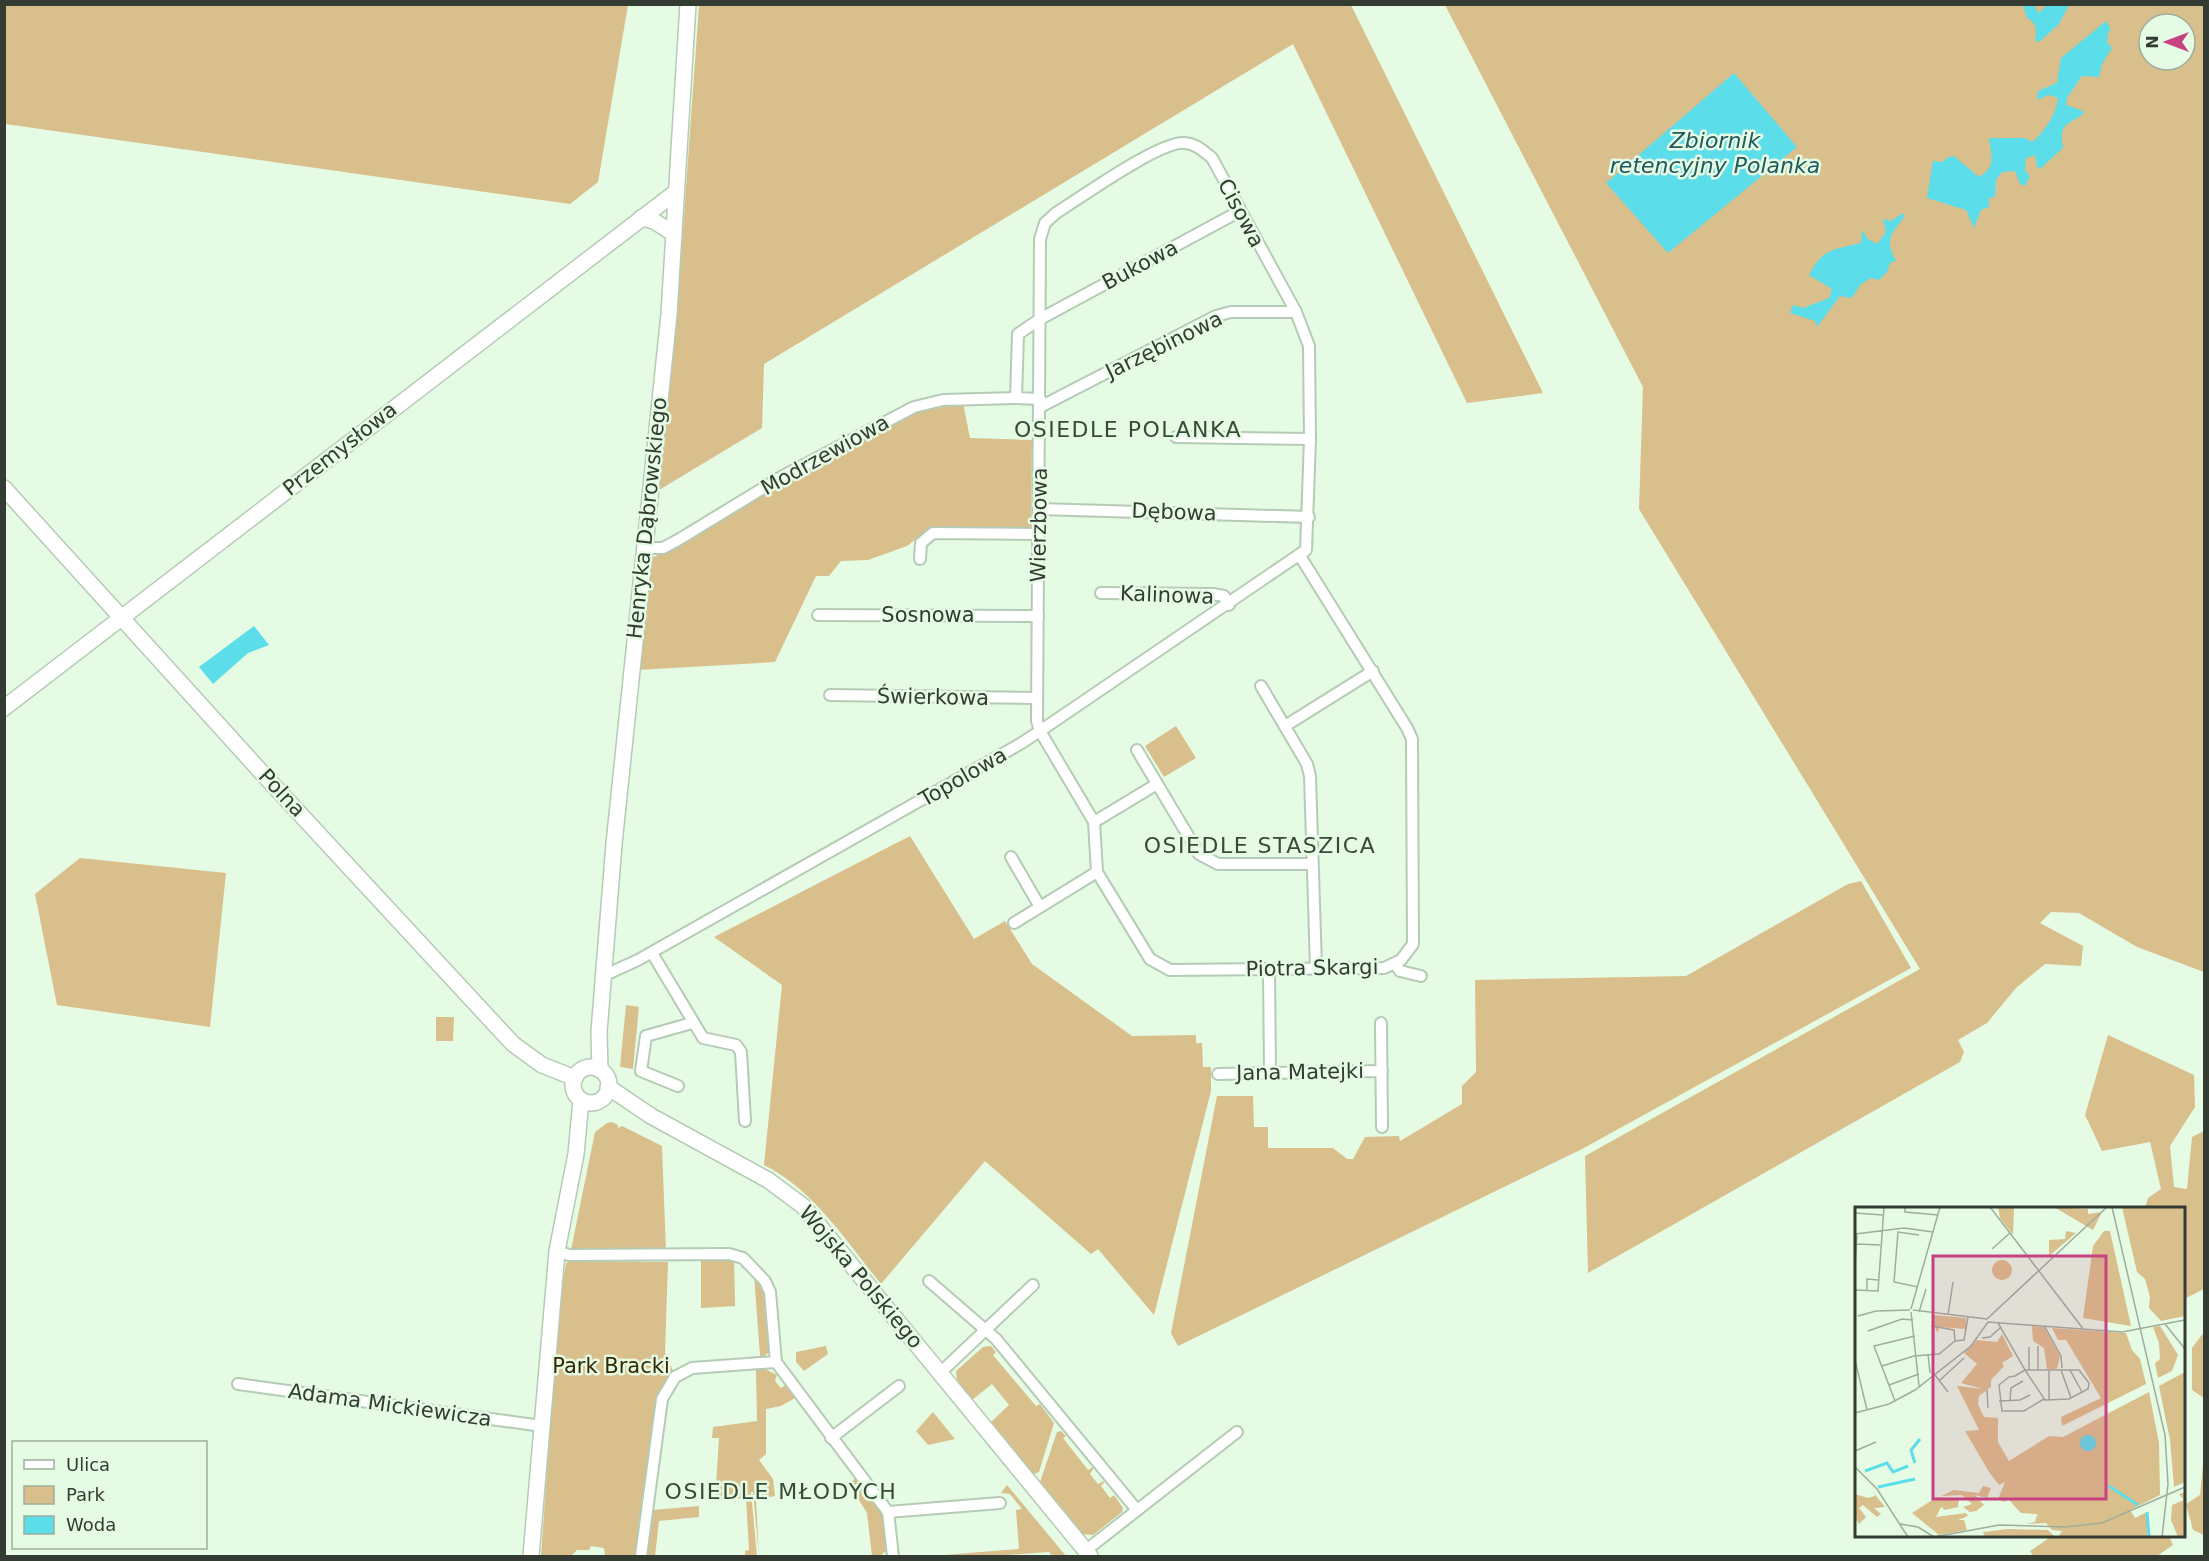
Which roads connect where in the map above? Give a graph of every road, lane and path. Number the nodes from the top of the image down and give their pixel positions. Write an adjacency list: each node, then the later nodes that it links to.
1 (688, 4): 2 (street, Henryka Dąbrowskiego)
2 (676, 192): 4 (street, Przemysłowa); 5 (street, Henryka Dąbrowskiego)
3 (1240, 212): 6 (street, Cisowa); 7 (street, Bukowa); 7 (street, Cisowa)
4 (641, 218): 5 (street); 23 (street, Przemysłowa)
5 (674, 234): 16 (street, Henryka Dąbrowskiego)
6 (1296, 312): 9 (street, Jarzębinowa); 11 (street, Cisowa)
7 (1040, 319): 8 (street, Bukowa); 9 (street, Wierzbowa)
8 (1016, 398): 9 (street, Modrzewiowa); 16 (street, Modrzewiowa)
9 (1040, 403): 13 (street, Wierzbowa)
10 (1176, 437): 11 (street)
11 (1310, 439): 14 (street, Cisowa)
12 (4, 488): 23 (street, Polna)
13 (1039, 509): 14 (street, Dębowa); 15 (street, Wierzbowa)
14 (1309, 517): 17 (street, Cisowa)
15 (1039, 534): 18 (street); 22 (street, Wierzbowa)
16 (645, 548): 43 (street, Henryka Dąbrowskiego)
17 (1303, 553): 20 (street, Topolowa); 24 (street, Piotra Skargi)
18 (920, 559)
19 (1101, 593): 20 (street, Kalinowa)
20 (1229, 605): 30 (street, Topolowa)
21 (818, 615): 22 (street, Sosnowa)
22 (1038, 616): 27 (street, Wierzbowa)
23 (121, 618): 28 (street, Przemysłowa); 51 (street, Polna)
24 (1373, 671): 29 (street); 40 (street, Piotra Skargi)
25 (1261, 686): 29 (street)
26 (830, 695): 27 (street, Świerkowa)
27 (1037, 698): 30 (street, Wierzbowa)
28 (4, 708)
29 (1285, 726): 35 (street)
30 (1040, 731): 33 (street, Piotra Skargi); 39 (street, Topolowa)
31 (1137, 750): 32 (street)
32 (1156, 784): 33 (street); 35 (street)
33 (1094, 822): 36 (street, Piotra Skargi)
34 (1011, 857): 37 (street)
35 (1312, 864): 41 (street)
36 (1097, 872): 37 (street); 42 (street, Piotra Skargi)
37 (1040, 907): 38 (street)
38 (1014, 923)
39 (652, 953): 43 (street, Topolowa); 45 (street)
40 (1395, 964): 41 (street, Piotra Skargi); 44 (street)
41 (1316, 968): 42 (street, Piotra Skargi)
42 (1269, 970): 48 (street)
43 (603, 976): 47 (street, Henryka Dąbrowskiego)
44 (1421, 976)
45 (692, 1023): 52 (street); 54 (street)
46 (1381, 1023): 49 (street)
47 (594, 1069): 51 (street); 53 (street)
48 (1270, 1071): 49 (street, Jana Matejki); 50 (street, Jana Matejki)
49 (1382, 1071): 55 (street)
50 (1218, 1074)
51 (575, 1078): 53 (street)
52 (678, 1086)
53 (597, 1097): 56 (street); 61 (street, Wojska Polskiego)
54 (745, 1121)
55 (1382, 1127)
56 (557, 1251): 60 (street); 64 (street)
57 (929, 1281): 59 (street)
58 (1033, 1285): 59 (street)
59 (987, 1331): 61 (street); 68 (street)
60 (776, 1362): 66 (street); 72 (street)
61 (940, 1373): 70 (street, Wojska Polskiego)
62 (238, 1383): 64 (street, Adama Mickiewicza)
63 (899, 1386): 66 (street)
64 (542, 1426): 71 (street)
65 (1237, 1432): 68 (street, Wojska Polskiego)
66 (831, 1438): 69 (street)
67 (1000, 1503): 69 (street)
68 (1137, 1510): 70 (street, Wojska Polskiego)
69 (888, 1512): 73 (street)
70 (1087, 1554)
71 (531, 1557)
72 (641, 1557)
73 (893, 1557)

